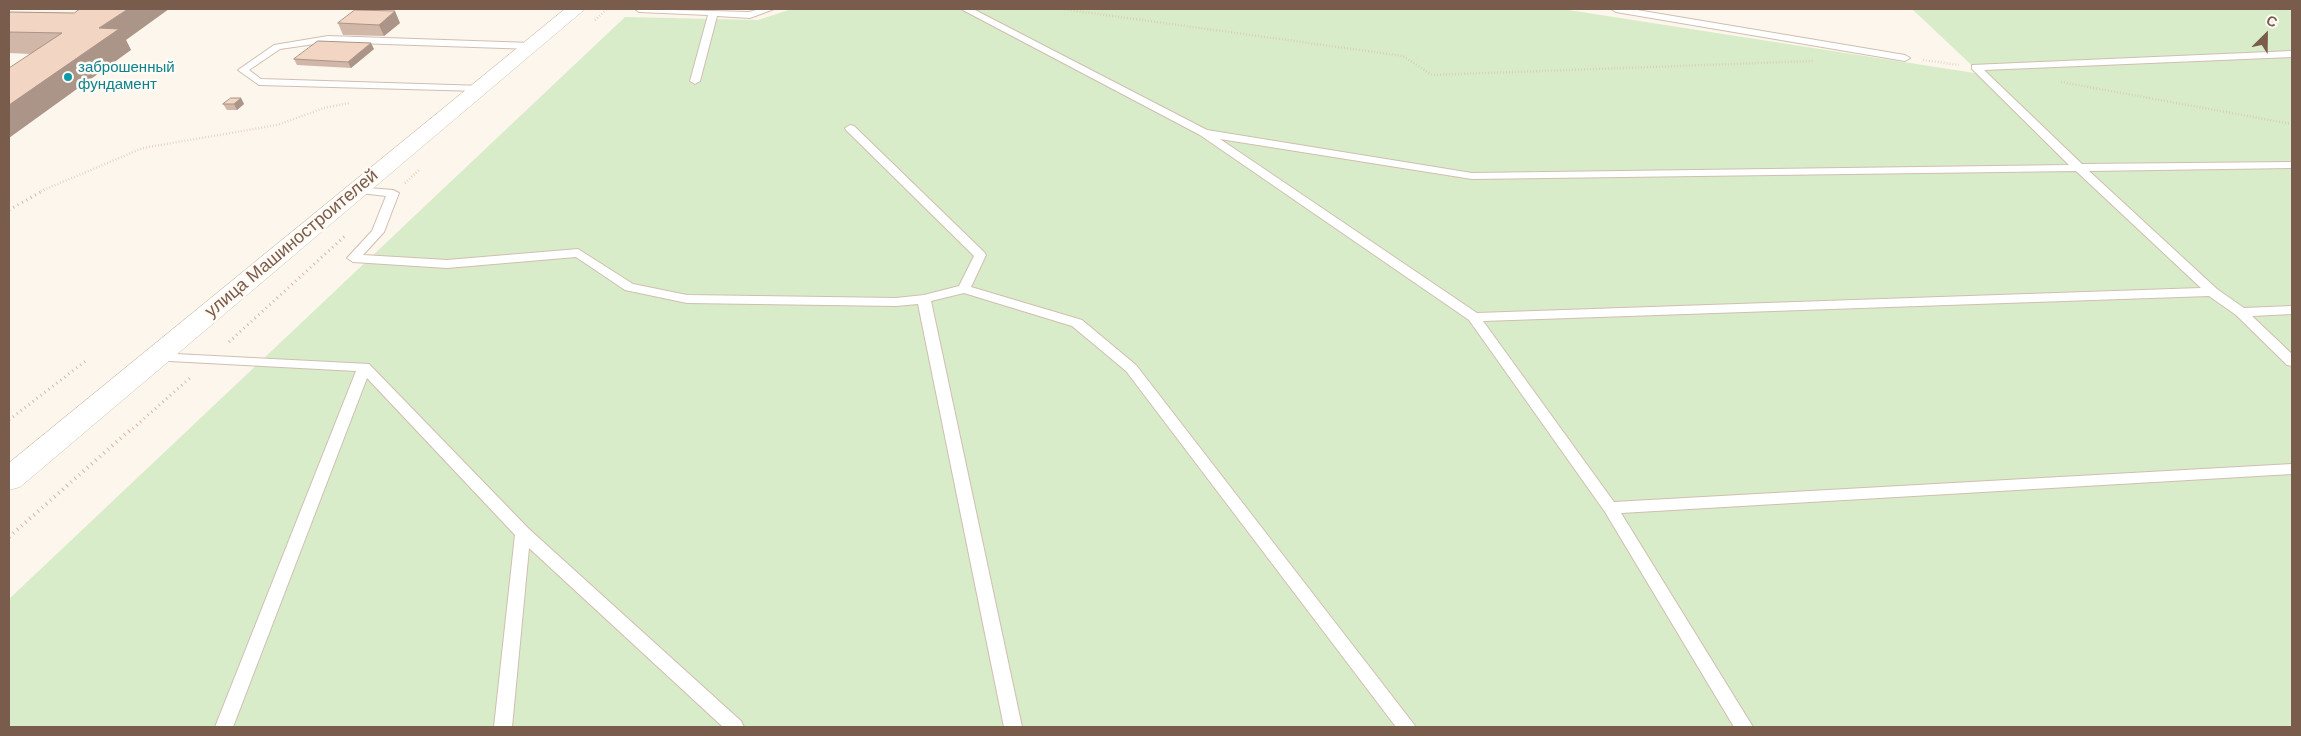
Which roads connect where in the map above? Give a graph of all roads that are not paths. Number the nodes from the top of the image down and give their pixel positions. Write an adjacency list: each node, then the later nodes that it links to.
1 (639, 9): 5 (lane)
2 (769, 9): 5 (lane)
3 (966, 9): 13 (lane)
4 (1616, 9): 9 (lane)
5 (713, 13): 10 (lane)
6 (584, 15): 7 (street, улица Машиностроителей)
7 (532, 46): 11 (street, улица Машиностроителей); 11 (lane)
8 (2292, 54): 15 (lane)
9 (1906, 58)
10 (695, 82)
11 (480, 88): 16 (street, улица Машиностроителей)
12 (850, 128): 17 (lane)
13 (1204, 132): 15 (lane); 22 (lane)
14 (2292, 165): 15 (lane)
15 (2078, 167): 18 (lane)
16 (356, 190): 19 (lane); 23 (street, улица Машиностроителей)
17 (964, 288): 19 (lane); 34 (lane)
18 (2212, 292): 21 (lane); 22 (lane)
19 (924, 299): 33 (lane)
20 (2292, 310): 21 (lane)
21 (2241, 312): 24 (lane)
22 (1474, 317): 28 (lane)
23 (156, 357): 25 (lane); 27 (street, улица Машиностроителей)
24 (2292, 362)
25 (364, 367): 29 (lane); 30 (lane)
26 (2292, 469): 28 (lane)
27 (9, 479)
28 (1610, 508): 35 (lane)
29 (523, 533): 31 (lane); 32 (lane)
30 (224, 727)
31 (503, 727)
32 (735, 727)
33 (1013, 727)
34 (1407, 727)
35 (1744, 727)

